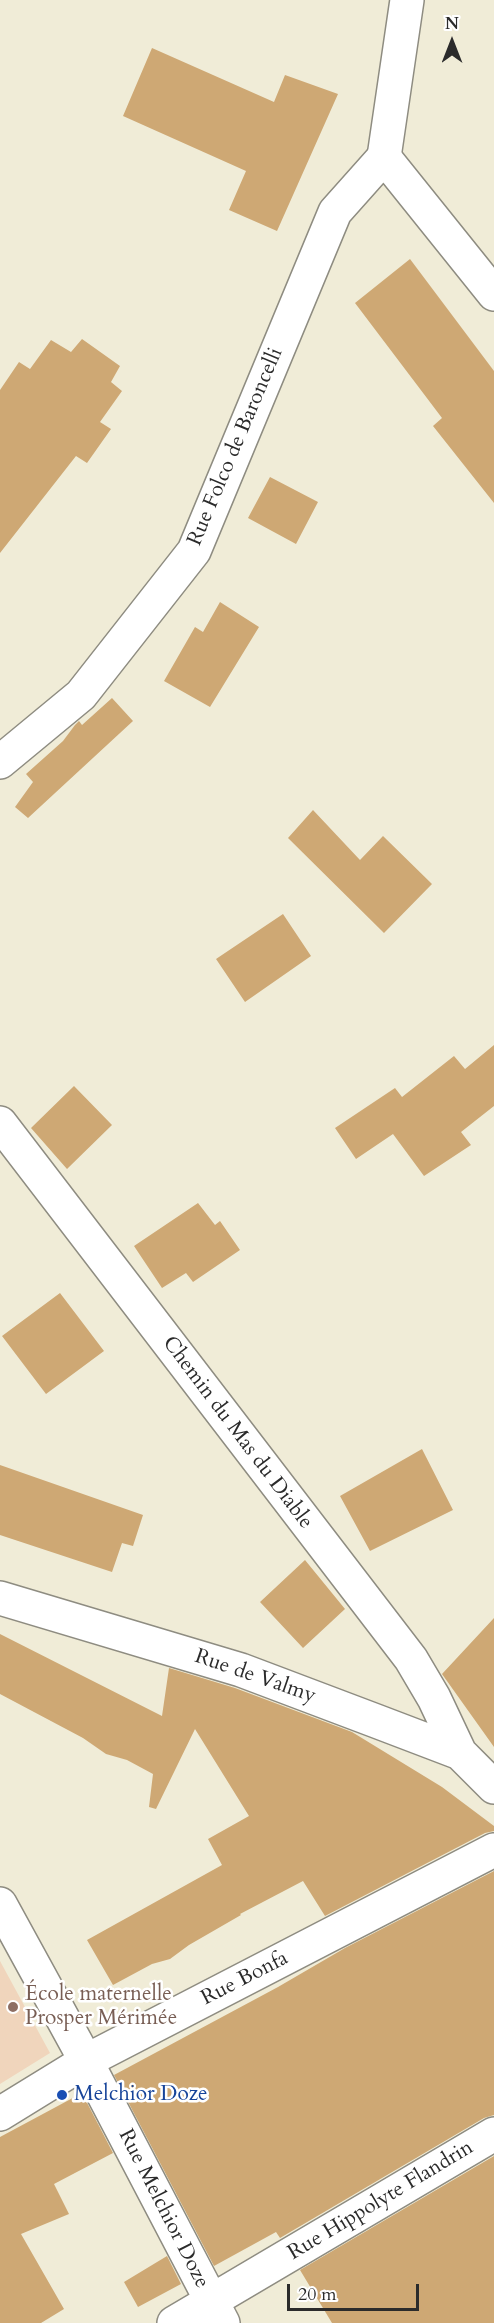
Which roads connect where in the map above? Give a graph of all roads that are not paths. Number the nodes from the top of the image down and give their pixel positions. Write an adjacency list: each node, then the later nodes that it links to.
1 (408, 0): 2 (street)
2 (384, 157): 3 (street); 4 (street, Rue Folco de Baroncelli)
3 (494, 294)
4 (0, 762)
5 (0, 1123): 7 (street, Chemin du Mas du Diable)
6 (0, 1598): 7 (street, Rue de Valmy)
7 (460, 1753): 8 (street, Rue de Valmy)
8 (494, 1787)
9 (494, 1850): 11 (street, Rue Bonfa)
10 (0, 1905): 11 (street, Rue Melchior Doze)
11 (86, 2061): 12 (street, Rue Bonfa); 14 (street, Rue Melchior Doze)
12 (0, 2114)
13 (494, 2134): 14 (street, Rue Hippolyte Flandrin)
14 (217, 2312): 15 (street, Rue Hippolyte Flandrin)
15 (174, 2323)

